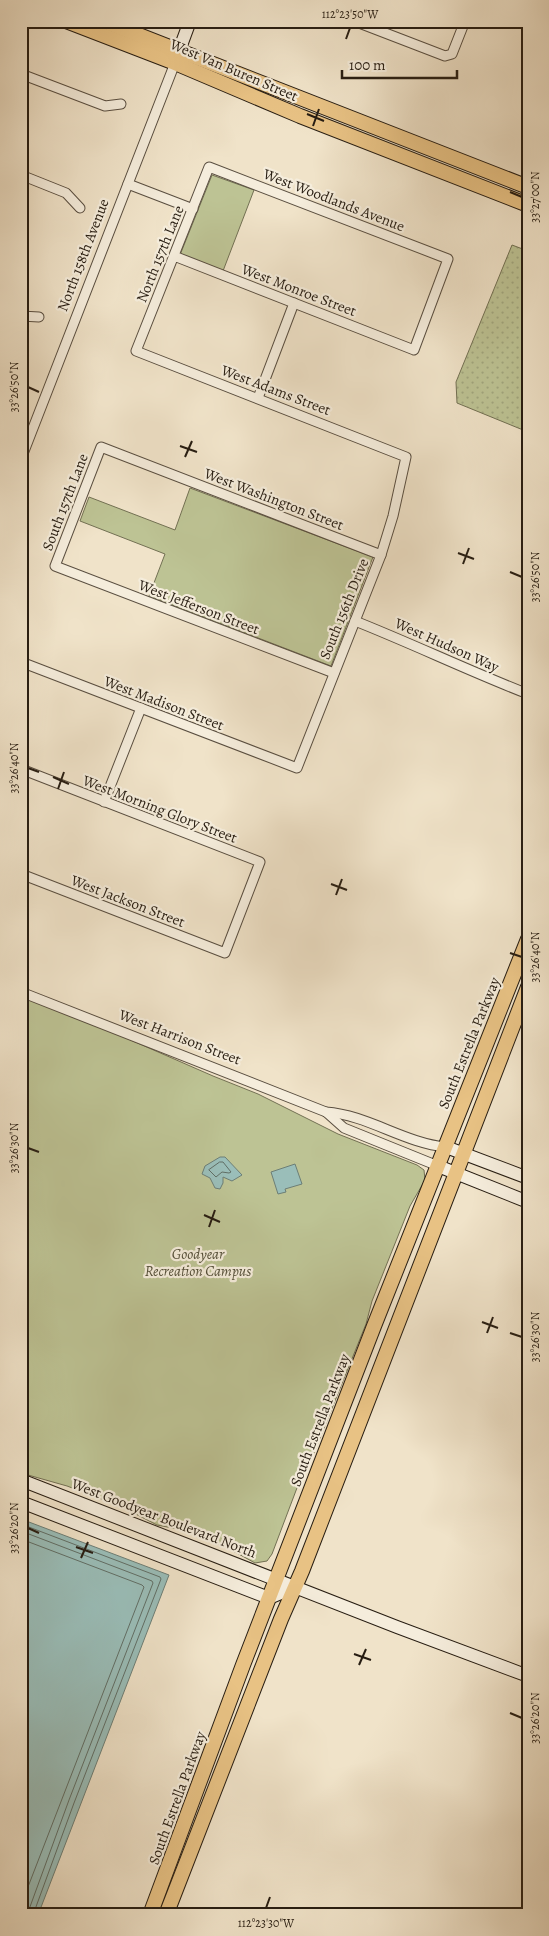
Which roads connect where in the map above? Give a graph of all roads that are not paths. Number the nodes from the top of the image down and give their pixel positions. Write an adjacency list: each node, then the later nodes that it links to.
1 (66, 21): 6 (main road, West Van Buren Street)
2 (104, 21): 6 (main road, West Van Buren Street)
3 (190, 21): 6 (street, North 158th Avenue)
4 (354, 21): 5 (street)
5 (465, 21)
6 (177, 57): 11 (street, North 158th Avenue); 12 (main road, West Van Buren Street); 13 (main road, West Van Buren Street)
7 (21, 74): 8 (street)
8 (121, 104)
9 (209, 167): 15 (street, North 157th Lane); 20 (street, West Woodlands Avenue)
10 (21, 176): 14 (street)
11 (128, 184): 15 (street); 25 (street, North 158th Avenue)
12 (528, 187)
13 (528, 205)
14 (80, 208)
15 (193, 209): 16 (street, North 157th Lane)
16 (174, 256): 17 (street, West Monroe Street); 21 (street, North 157th Lane)
17 (294, 303): 20 (street, West Monroe Street); 22 (street)
18 (21, 316): 19 (street)
19 (39, 317)
20 (414, 350)
21 (136, 352): 22 (street, West Adams Street)
22 (258, 398): 24 (street, West Adams Street)
23 (101, 448): 26 (street, West Washington Street); 27 (street, South 157th Lane)
24 (406, 457): 26 (street, South 156th Drive)
25 (21, 459)
26 (381, 555): 28 (street, South 156th Drive)
27 (54, 566): 30 (street, West Jefferson Street)
28 (355, 620): 30 (street, South 156th Drive); 31 (street, West Hudson Way)
29 (21, 662): 32 (street, West Madison Street)
30 (334, 673): 33 (street, South 156th Drive)
31 (528, 694)
32 (141, 708): 33 (street, West Madison Street); 35 (street)
33 (297, 768)
34 (21, 770): 35 (street, West Morning Glory Street)
35 (104, 802): 38 (street, West Morning Glory Street)
36 (21, 874): 38 (street, West Jackson Street)
37 (528, 939): 42 (main road, South Estrella Parkway)
38 (225, 953)
39 (528, 986): 43 (main road, South Estrella Parkway)
40 (21, 992): 41 (street, West Harrison Street)
41 (326, 1112): 42 (street, West Harrison Street); 44 (street, West Harrison Street)
42 (446, 1147): 43 (street, West Harrison Street); 44 (main road, South Estrella Parkway)
43 (464, 1153): 45 (main road, South Estrella Parkway); 46 (street, West Harrison Street)
44 (438, 1166): 45 (street, West Harrison Street); 48 (main road, South Estrella Parkway)
45 (456, 1173): 47 (street, West Harrison Street); 49 (main road, South Estrella Parkway)
46 (528, 1178)
47 (528, 1202)
48 (374, 1326): 49 (main road); 54 (main road, South Estrella Parkway)
49 (373, 1385): 55 (main road, South Estrella Parkway)
50 (21, 1480): 51 (street, West Goodyear Boulevard North)
51 (48, 1490): 53 (street); 54 (street, West Goodyear Boulevard North)
52 (21, 1502): 53 (street)
53 (60, 1517): 56 (street)
54 (276, 1580): 55 (street, West Goodyear Boulevard North); 56 (main road, South Estrella Parkway)
55 (295, 1587): 56 (street); 58 (street, West Goodyear Boulevard North); 59 (main road, South Estrella Parkway)
56 (269, 1598): 57 (main road, South Estrella Parkway)
57 (244, 1665): 59 (main road); 60 (main road, South Estrella Parkway)
58 (528, 1676)
59 (238, 1729): 60 (main road); 62 (main road, South Estrella Parkway)
60 (200, 1784): 61 (main road, South Estrella Parkway)
61 (150, 1915)
62 (166, 1915)

